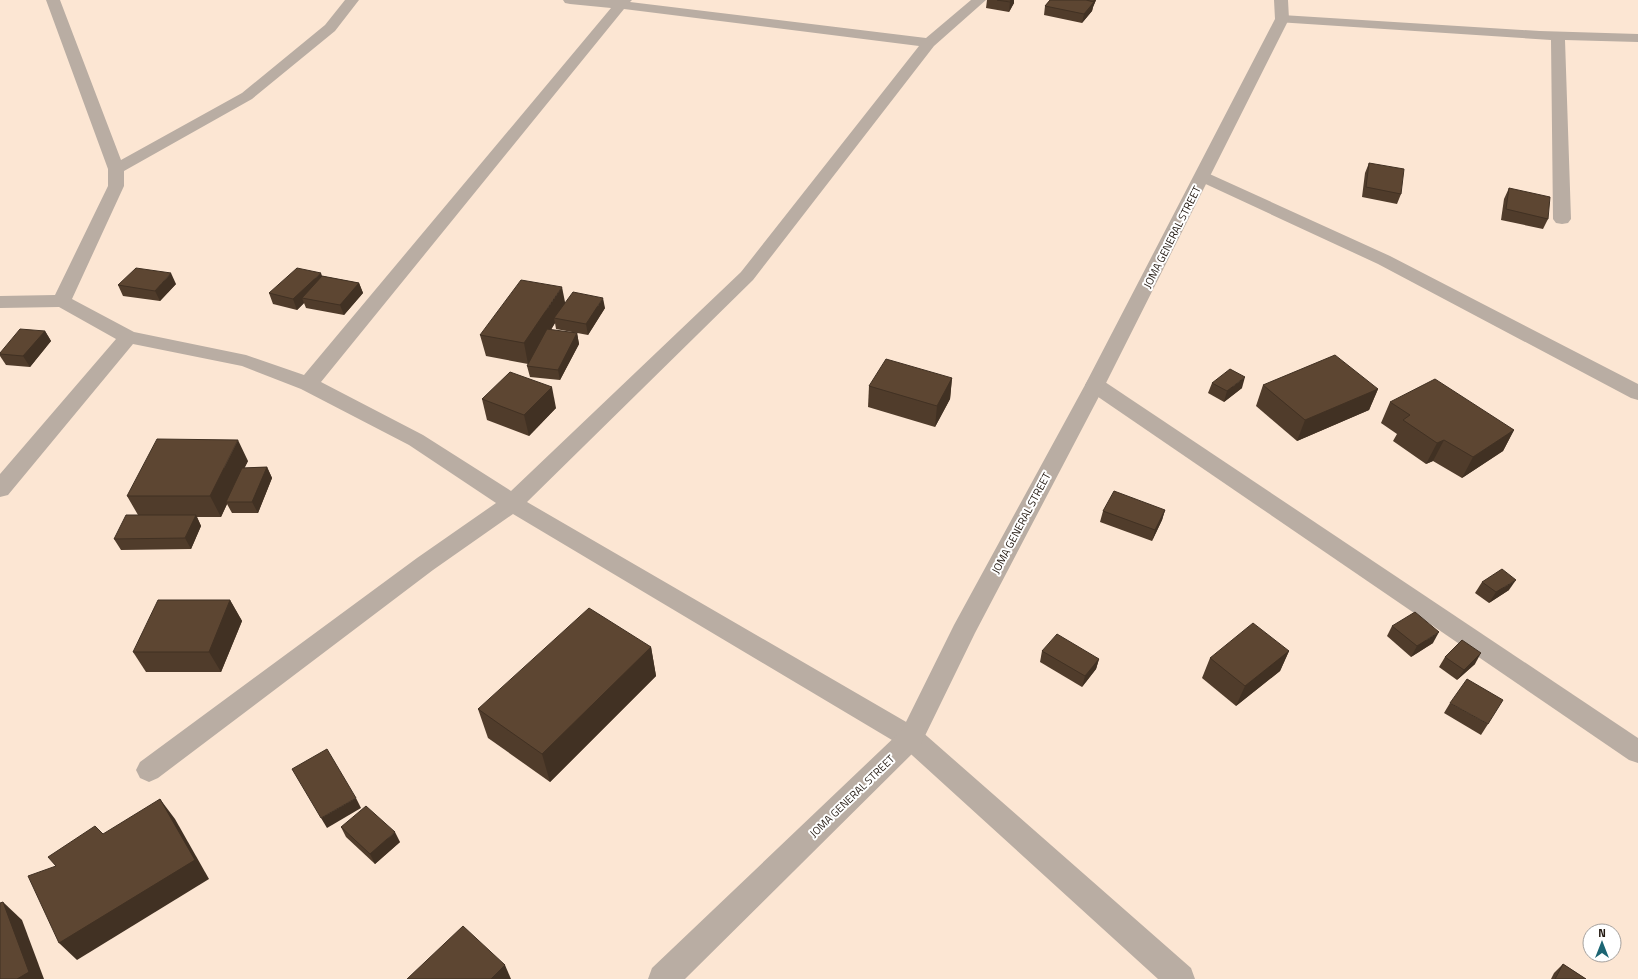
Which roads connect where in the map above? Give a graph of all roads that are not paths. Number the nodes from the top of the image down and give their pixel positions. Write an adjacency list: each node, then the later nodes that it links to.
1 (53, 0): 10 (street)
2 (352, 0): 10 (street)
3 (570, 0): 5 (street)
4 (979, 0): 9 (street)
5 (624, 2): 9 (street); 16 (street)
6 (1281, 9): 7 (street); 11 (street, JOMA GENERAL STREET)
7 (1558, 36): 8 (street); 12 (street)
8 (1638, 38)
9 (929, 43): 20 (street)
10 (116, 169): 13 (street)
11 (1203, 176): 17 (street, JOMA GENERAL STREET); 18 (street)
12 (1562, 219)
13 (62, 300): 14 (street); 15 (street)
14 (0, 302)
15 (128, 337): 16 (street); 19 (street)
16 (308, 384): 20 (street)
17 (1095, 385): 21 (street, JOMA GENERAL STREET); 22 (street)
18 (1638, 393)
19 (0, 489)
20 (512, 503): 21 (street); 23 (street)
21 (911, 738): 24 (street, JOMA GENERAL STREET); 25 (street)
22 (1638, 752)
23 (148, 770)
24 (664, 979)
25 (1180, 979)

